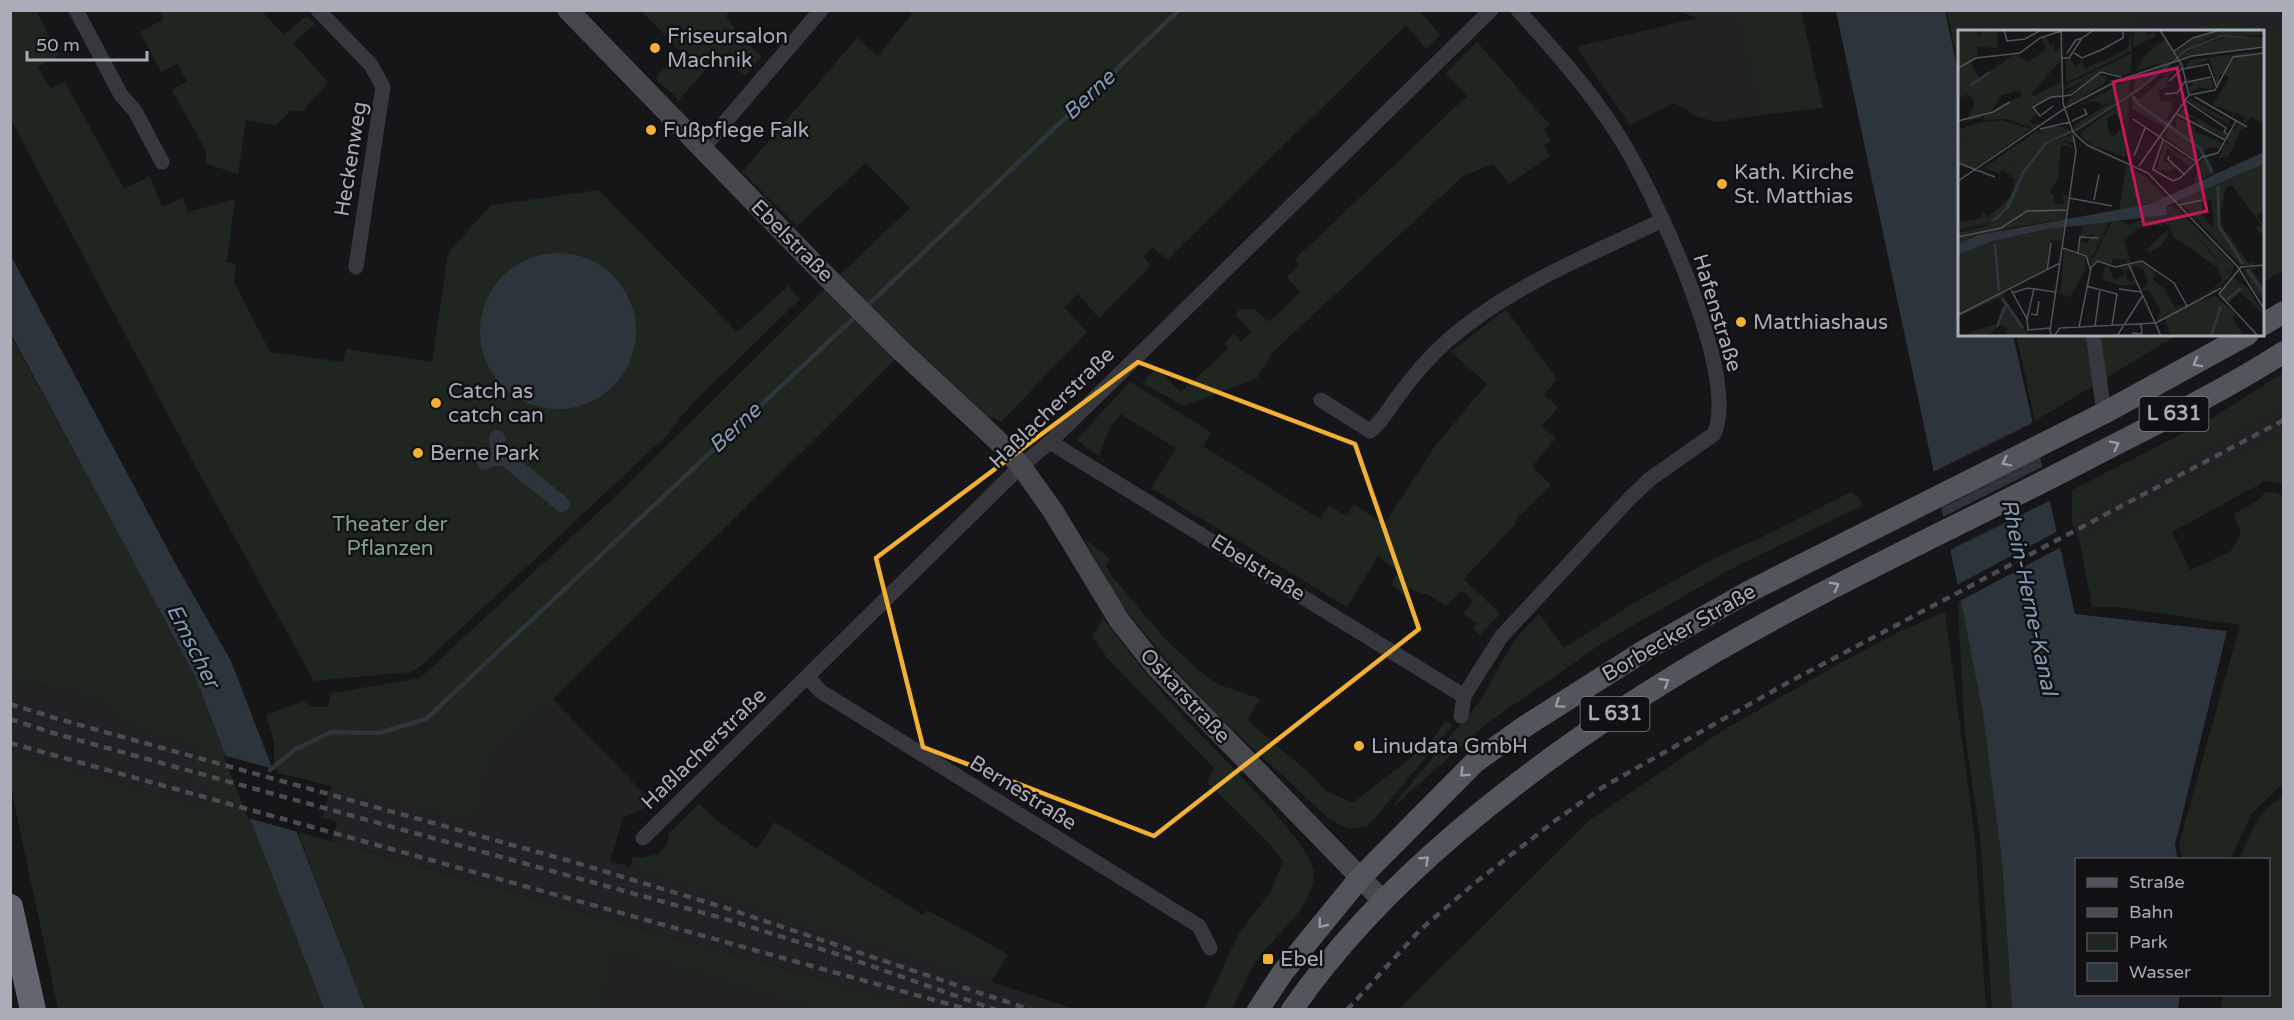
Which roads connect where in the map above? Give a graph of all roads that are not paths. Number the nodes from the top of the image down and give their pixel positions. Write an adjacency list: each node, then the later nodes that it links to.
1 (76, 10): 8 (street)
2 (318, 10): 10 (street, Heckenweg)
3 (568, 10): 7 (street, Ebelstraße)
4 (821, 10): 7 (street)
5 (1491, 10): 18 (street, Haßlacherstraße)
6 (1518, 10): 9 (street, Hafenstraße)
7 (702, 149): 19 (street, Ebelstraße)
8 (162, 162)
9 (1663, 220): 16 (street); 21 (street, Hafenstraße)
10 (356, 267)
11 (2283, 312): 12 (main road)
12 (2264, 325)
13 (2093, 336): 17 (street)
14 (2244, 336): 17 (main road, L 631, one-way to 17)
15 (2283, 352): 25 (main road, Borbecker Straße / L 631, one-way to 15)
16 (1321, 400)
17 (2104, 413): 24 (main road, Borbecker Straße / L 631, one-way to 24)
18 (1050, 442): 19 (street, Haßlacherstraße); 21 (street, Ebelstraße)
19 (1021, 466): 20 (street, Haßlacherstraße); 24 (street, Oskarstraße)
20 (808, 677): 23 (street, Haßlacherstraße); 27 (street, Bernestraße)
21 (1464, 696): 22 (street, Hafenstraße)
22 (1461, 716)
23 (643, 838)
24 (1359, 879): 25 (street, Oskarstraße); 29 (main road, Borbecker Straße / L 631, one-way to 29)
25 (1382, 900): 30 (main road, Borbecker Straße / L 631)
26 (10, 907): 28 (highway)
27 (1210, 948)
28 (33, 1010)
29 (1258, 1010)
30 (1292, 1010)

